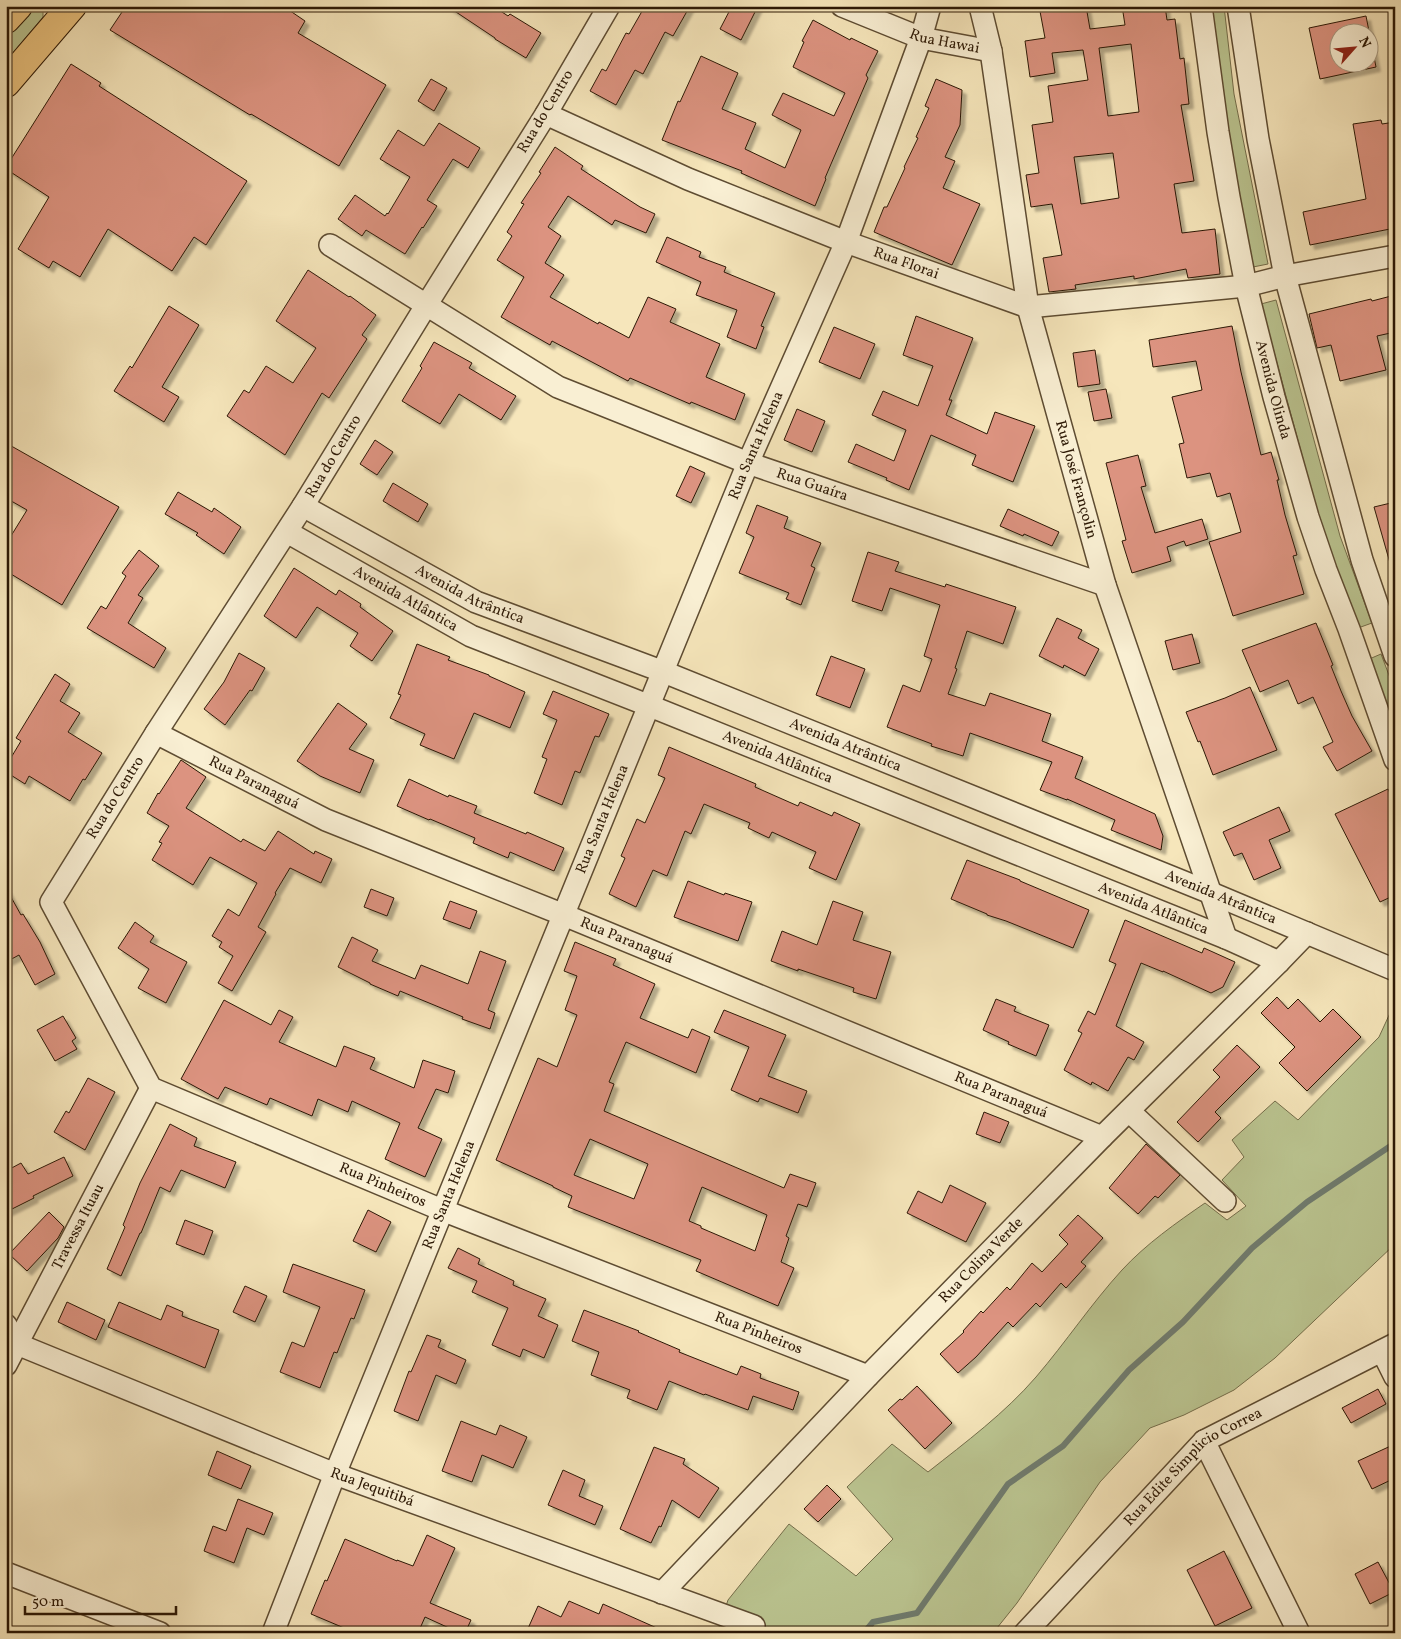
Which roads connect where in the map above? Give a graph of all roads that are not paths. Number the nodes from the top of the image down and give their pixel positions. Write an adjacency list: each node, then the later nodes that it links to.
1 (18, 6): 9 (main road)
2 (609, 6): 13 (street, Rua do Centro)
3 (842, 6): 10 (street, Rua Hawai)
4 (930, 6): 10 (street, Rua Santa Helena)
5 (980, 6): 11 (street, Rua José Françolin)
6 (1201, 6): 18 (street, Avenida Olinda)
7 (1238, 6): 17 (street)
8 (61, 10): 12 (main road)
9 (6, 19)
10 (921, 38): 11 (street, Rua Hawai); 14 (street, Rua Santa Helena)
11 (991, 51): 20 (street, Rua José Françolin)
12 (6, 83)
13 (546, 114): 14 (street, Rua Florai); 19 (street, Rua do Centro)
14 (846, 242): 20 (street, Rua Florai); 21 (street, Rua Santa Helena)
15 (330, 245): 19 (street, Rua Guaíra)
16 (1395, 256): 17 (street, Rua Florai)
17 (1285, 276): 18 (street, Rua Florai); 25 (street)
18 (1246, 286): 20 (street, Rua Florai); 26 (street, Avenida Olinda)
19 (427, 304): 21 (street, Rua Guaíra); 22 (street, Rua do Centro)
20 (1028, 307): 24 (street, Rua José Françolin)
21 (748, 463): 24 (street, Rua Guaíra); 28 (street, Rua Santa Helena)
22 (303, 506): 23 (street, Rua do Centro); 28 (street, Avenida Atrântica)
23 (287, 532): 29 (street, Avenida Atlântica); 30 (street, Rua do Centro)
24 (1104, 585): 32 (street, Rua José Françolin)
25 (1390, 629): 26 (street); 27 (street)
26 (1353, 641): 31 (street, Avenida Olinda)
27 (1395, 656)
28 (664, 672): 29 (street, Rua Santa Helena); 32 (street, Avenida Atrântica)
29 (650, 706): 33 (street, Rua Santa Helena); 35 (street, Avenida Atlântica)
30 (156, 733): 33 (street, Rua Paranaguá); 38 (street, Rua do Centro)
31 (1395, 760)
32 (1211, 893): 34 (street, Avenida Atrântica); 35 (street, Rua José Françolin)
33 (564, 914): 40 (street, Rua Paranaguá); 42 (street, Rua Santa Helena)
34 (1307, 932): 36 (street, Rua Colina Verde); 37 (street, Avenida Atrântica)
35 (1226, 938): 36 (street, Avenida Atlântica)
36 (1280, 962): 39 (street, Rua Colina Verde)
37 (1395, 970)
38 (151, 1088): 42 (street, Rua Pinheiros); 44 (street, Travessa Ituau)
39 (1129, 1111): 40 (street, Rua Colina Verde); 41 (street)
40 (1102, 1137): 47 (street, Rua Colina Verde)
41 (1225, 1201)
42 (442, 1210): 47 (street, Rua Pinheiros); 50 (street, Rua Santa Helena)
43 (6, 1325): 44 (street)
44 (17, 1344): 46 (street, Travessa Ituau); 50 (street, Rua Jequitibá)
45 (1388, 1348): 48 (street); 49 (street, Rua Edite Simplicio Correa)
46 (6, 1365)
47 (868, 1376): 52 (street, Rua Colina Verde)
48 (1395, 1377)
49 (1204, 1441): 54 (street, Rua Edite Simplicio Correa); 57 (street)
50 (335, 1474): 52 (street, Rua Jequitibá); 56 (street, Rua Santa Helena)
51 (6, 1573): 55 (street)
52 (662, 1593): 53 (street, Rua Jequitibá)
53 (754, 1626)
54 (1026, 1632)
55 (160, 1633)
56 (273, 1633)
57 (1299, 1633)

